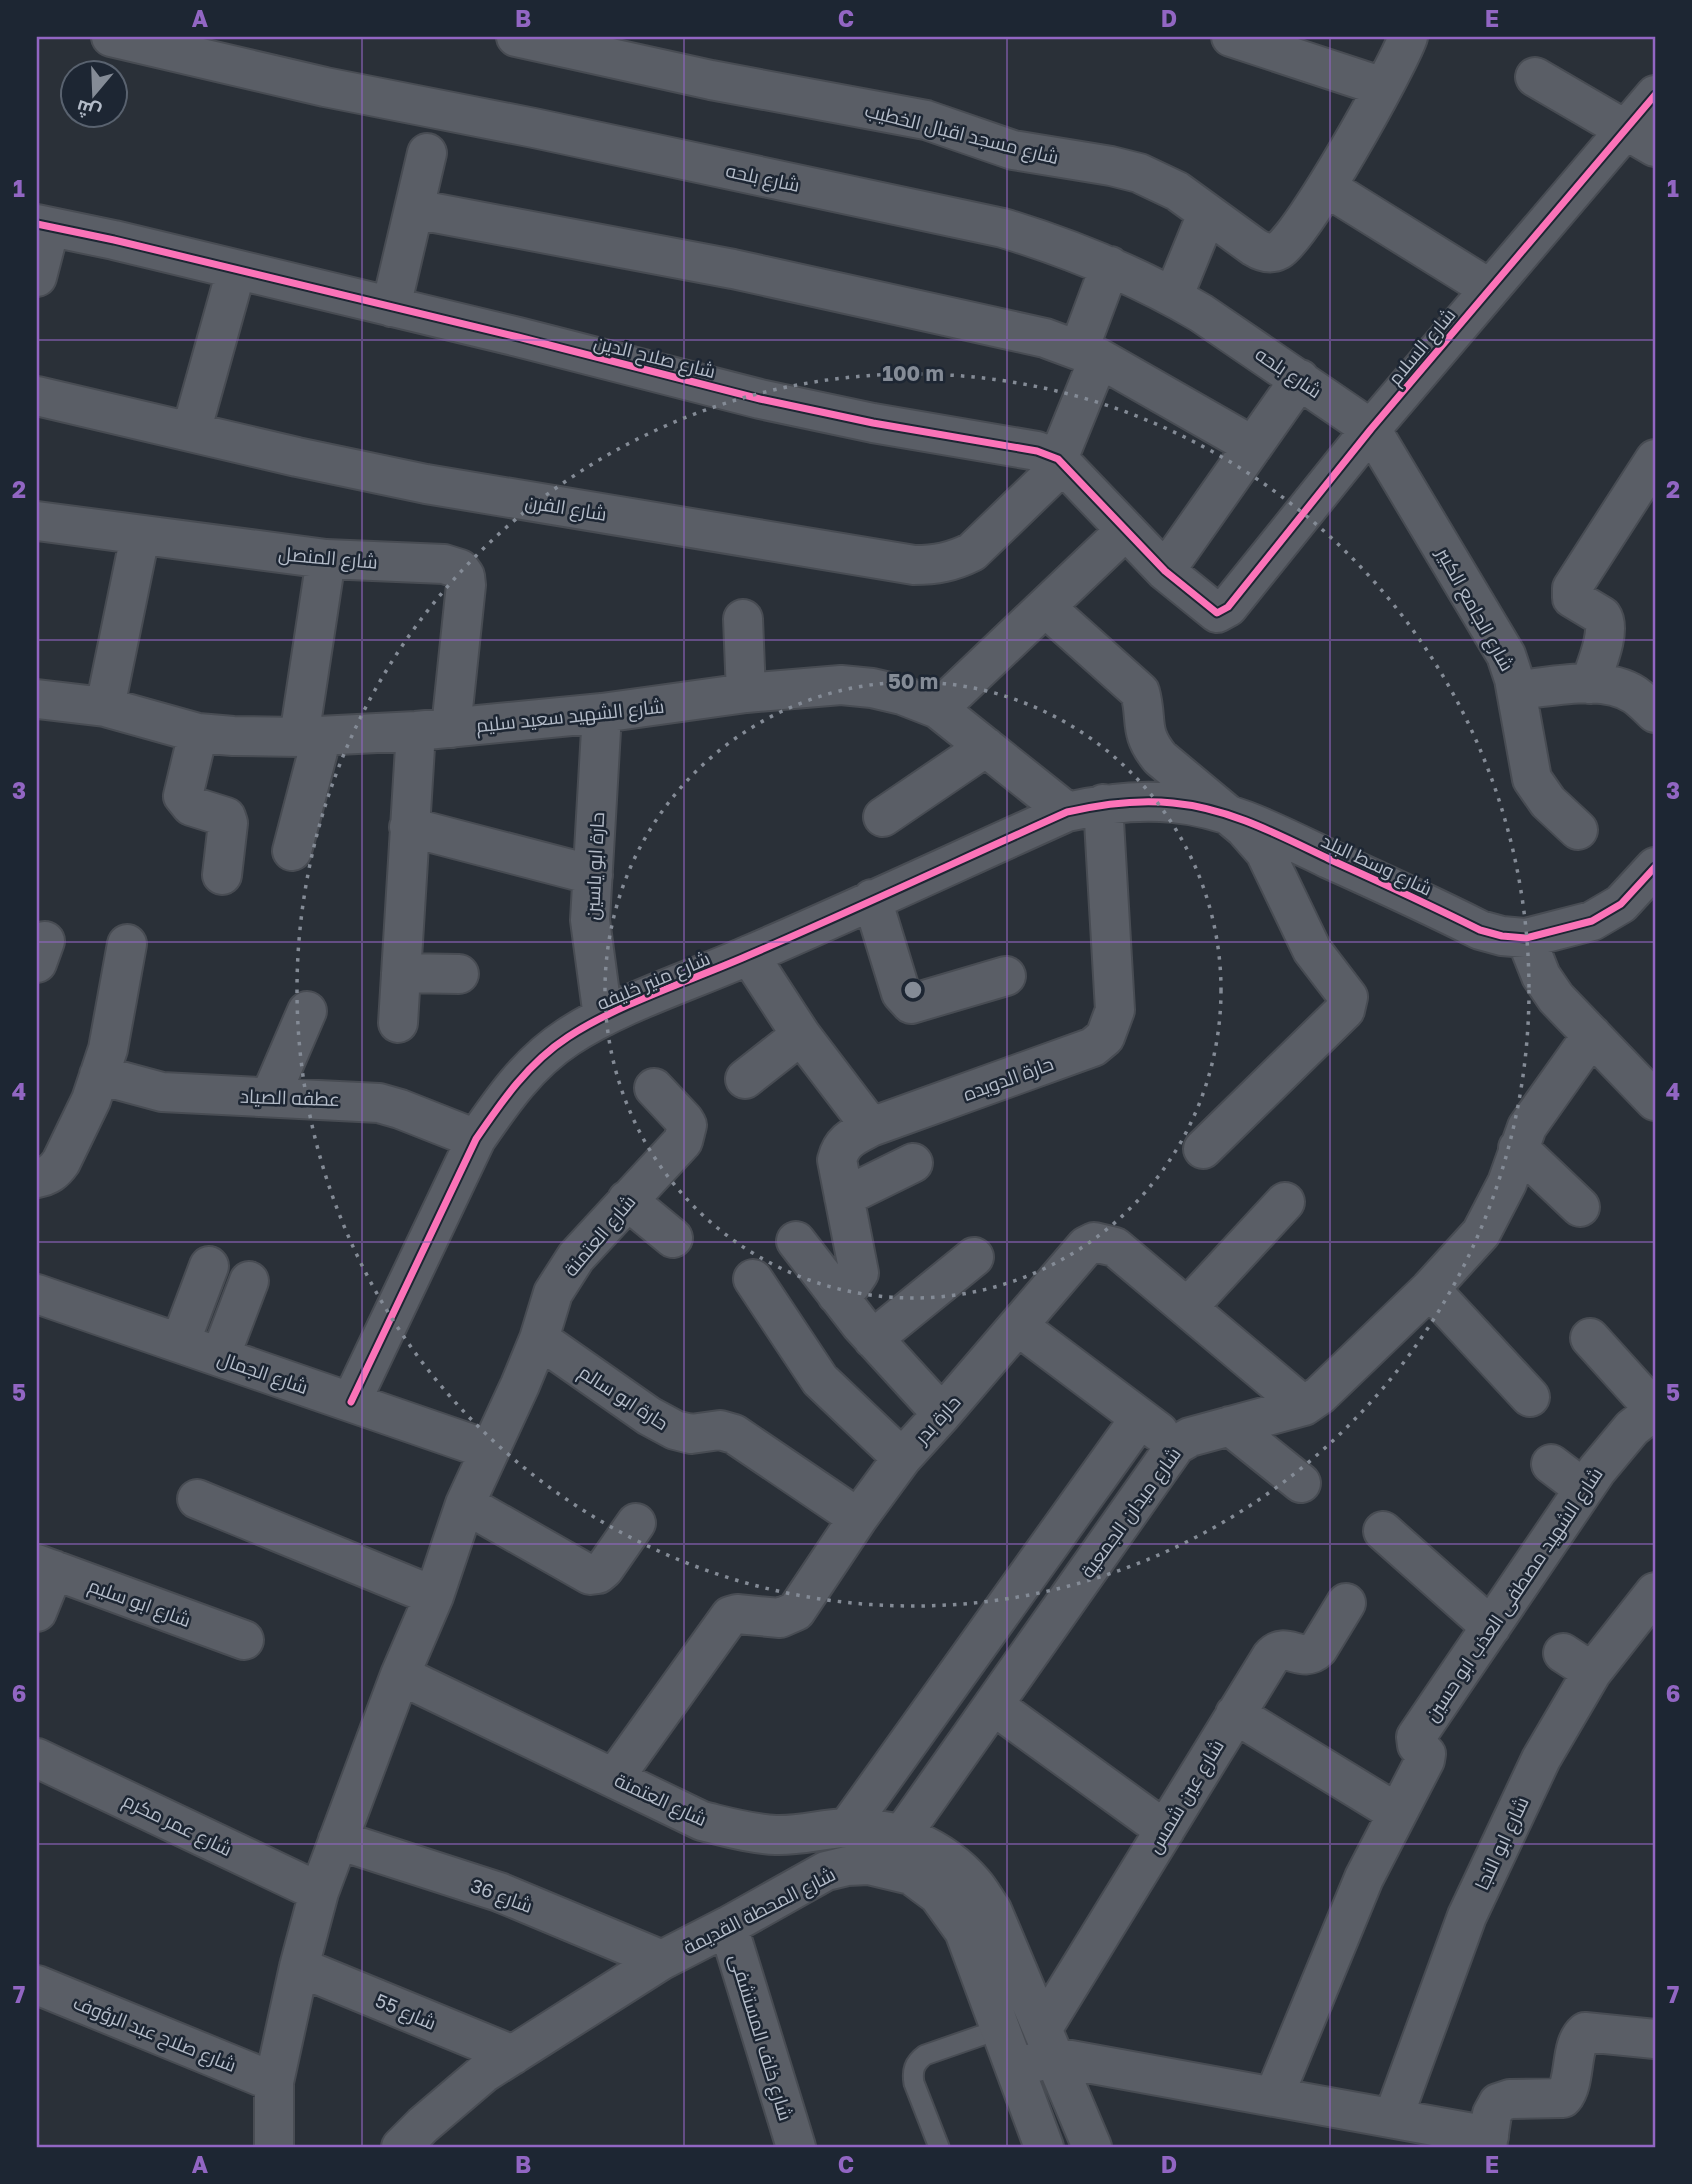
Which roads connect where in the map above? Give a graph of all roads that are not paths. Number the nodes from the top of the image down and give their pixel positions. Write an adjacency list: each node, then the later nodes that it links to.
1 (111, 37): 15 (street, شارع بلحه)
2 (516, 37): 5 (street, شارع مسجد اقبال الخطيب)
3 (1231, 37): 7 (street)
4 (1408, 37): 7 (street, شارع مسجد اقبال الخطيب)
5 (660, 52): 13 (street, شارع مسجد اقبال الخطيب)
6 (1535, 77): 9 (street)
7 (1383, 87): 11 (street, شارع مسجد اقبال الخطيب)
8 (1655, 95): 9 (street, شارع السلام)
9 (1640, 139): 18 (street, شارع السلام)
10 (428, 153): 12 (street)
11 (1326, 187): 13 (street, شارع مسجد اقبال الخطيب); 18 (street)
12 (414, 209): 20 (street); 21 (street)
13 (1208, 214): 19 (street)
14 (43, 226): 16 (street, شارع صلاح الدين); 17 (street)
15 (1110, 266): 19 (street, شارع بلحه); 21 (street)
16 (236, 271): 20 (street, شارع صلاح الدين); 25 (street)
17 (37, 277)
18 (1490, 289): 24 (street, شارع السلام)
19 (1173, 297): 22 (street, شارع بلحه)
20 (391, 307): 28 (street, شارع صلاح الدين)
21 (1089, 353): 26 (street); 28 (street)
22 (1300, 380): 24 (street, شارع بلحه); 26 (street)
23 (37, 396): 25 (street, شارع الفرن)
24 (1371, 429): 36 (street, شارع السلام); 39 (street, شارع الجامع الكبير)
25 (191, 432): 28 (street, شارع الفرن)
26 (1253, 446): 34 (street)
27 (1655, 459): 29 (street)
28 (1060, 461): 31 (street, شارع صلاح الدين)
29 (1642, 509): 38 (street)
30 (37, 521): 32 (street, شارع المنصل)
31 (1126, 530): 34 (street, شارع صلاح الدين); 35 (street)
32 (140, 536): 33 (street, شارع المنصل); 42 (street)
33 (326, 559): 46 (street, شارع المنصل); 48 (street)
34 (1165, 571): 36 (street, شارع صلاح الدين)
35 (1045, 607): 43 (street); 52 (street)
36 (1212, 610)
37 (743, 619): 40 (street)
38 (1590, 684): 39 (street); 45 (street)
39 (1517, 690): 55 (street, شارع الجامع الكبير)
40 (746, 693): 43 (street, شارع الشهيد سعيد سليم); 44 (street, شارع الشهيد سعيد سليم)
41 (37, 699): 42 (street, شارع الشهيد سعيد سليم)
42 (105, 708): 47 (street, شارع الشهيد سعيد سليم)
43 (939, 709): 49 (street, شارع الشهيد سعيد سليم)
44 (602, 713): 46 (street, شارع الشهيد سعيد سليم); 59 (street, حارة ابو ياسين)
45 (1655, 713)
46 (433, 729): 48 (street, شارع الشهيد سعيد سليم); 54 (street)
47 (198, 733): 48 (street, شارع الشهيد سعيد سليم); 58 (street)
48 (311, 737): 56 (street)
49 (986, 747): 51 (street, شارع الشهيد سعيد سليم); 53 (street)
50 (1103, 804): 51 (street, شارع وسط البلد); 52 (street, شارع وسط البلد); 77 (street, حارة الدويده)
51 (1067, 812): 60 (street, شارع منير خليفه)
52 (1228, 815): 61 (street, شارع وسط البلد); 80 (street)
53 (884, 817)
54 (408, 827): 59 (street); 64 (street)
55 (1578, 830)
56 (292, 851)
57 (1655, 867): 61 (street, شارع وسط البلد)
58 (222, 875)
59 (593, 875): 68 (street, حارة ابو ياسين)
60 (872, 899): 63 (street, شارع منير خليفه); 66 (street)
61 (1525, 938): 71 (street)
62 (127, 944): 72 (street)
63 (749, 955): 68 (street, شارع منير خليفه); 70 (street)
64 (401, 973): 65 (street); 69 (street)
65 (459, 974)
66 (1006, 976)
67 (307, 1011): 75 (street)
68 (603, 1017): 78 (street, شارع منير خليفه)
69 (398, 1023)
70 (801, 1035): 73 (street); 77 (street)
71 (1592, 1035): 76 (street); 79 (street, شارع ميدان الجمعية)
72 (99, 1075): 75 (street, عطفه الصياد); 82 (street)
73 (746, 1079)
74 (654, 1088): 84 (street, شارع العتمنة)
75 (270, 1097): 78 (street, عطفه الصياد)
76 (1655, 1101)
77 (871, 1127): 83 (street, حارة الدويده)
78 (476, 1139): 105 (street, شارع منير خليفه)
79 (1518, 1148): 86 (street); 94 (street, شارع ميدان الجمعية)
80 (1203, 1149)
81 (913, 1163): 83 (street)
82 (37, 1178)
83 (844, 1197): 93 (street, حارة الدويده)
84 (627, 1200): 87 (street); 100 (street, شارع العتمنة)
85 (1285, 1202): 96 (street)
86 (1580, 1207)
87 (673, 1238)
88 (796, 1241): 93 (street)
89 (974, 1257): 101 (street)
90 (209, 1266): 102 (street)
91 (753, 1279): 97 (street)
92 (249, 1281): 103 (street)
93 (830, 1286): 97 (street); 101 (street)
94 (1430, 1289): 104 (street); 106 (street, شارع ميدان الجمعية)
95 (37, 1294): 102 (street, شارع الجمال)
96 (1188, 1307): 98 (street, حارة بدر); 106 (street, حارة بدر)
97 (778, 1317): 113 (street)
98 (1018, 1326): 108 (street, حارة بدر); 109 (street)
99 (1590, 1338): 107 (street)
100 (539, 1339): 112 (street, شارع العتمنة); 119 (street, حارة ابو سالم)
101 (873, 1339): 108 (street)
102 (180, 1343): 103 (street, شارع الجمال)
103 (220, 1357): 105 (street, شارع الجمال)
104 (1530, 1397)
105 (351, 1402): 112 (street, شارع الجمال)
106 (1304, 1406): 110 (street, شارع ميدان الجمعية)
107 (1655, 1410): 116 (street, شارع الشهيد مصطفى العذب ابو حسين)
108 (942, 1415): 113 (street, حارة بدر)
109 (1140, 1418): 111 (street); 135 (street)
110 (1230, 1426): 111 (street, شارع ميدان الجمعية); 115 (street)
111 (1176, 1445): 130 (street, شارع ميدان الجمعية)
112 (489, 1450): 118 (street, شارع العتمنة)
113 (902, 1458): 119 (street, حارة بدر)
114 (1550, 1464): 116 (street)
115 (1301, 1483)
116 (1584, 1489): 127 (street, شارع الشهيد مصطفى العذب ابو حسين)
117 (197, 1499): 124 (street)
118 (465, 1504): 120 (street); 124 (street, شارع العتمنة)
119 (858, 1518): 133 (street, حارة بدر)
120 (636, 1523)
121 (1383, 1531): 127 (street)
122 (45, 1567): 126 (street); 128 (street, شارع ابو سليم)
123 (1655, 1592): 151 (street, شارع ابو النجا)
124 (434, 1596): 129 (street, شارع العتمنة)
125 (1346, 1602): 131 (street, شارع عين شمس)
126 (37, 1612)
127 (1491, 1627): 134 (street, شارع الشهيد مصطفى العذب ابو حسين)
128 (244, 1640)
129 (400, 1675): 133 (street, شارع العتمنة); 137 (street, شارع العتمنة)
130 (993, 1705): 136 (street); 138 (street, شارع ميدان الجمعية)
131 (1235, 1714): 134 (street); 136 (street, شارع عين شمس)
132 (37, 1758): 139 (street, شارع عمر مكرم)
133 (614, 1778): 135 (street, شارع العتمنة)
134 (1397, 1813): 150 (street, شارع الشهيد مصطفى العذب ابو حسين)
135 (848, 1828): 138 (street, شارع العتمنة)
136 (1165, 1830): 146 (street, شارع عين شمس)
137 (338, 1840): 139 (street, شارع العتمنة); 141 (street, شارع 36)
138 (911, 1851): 140 (street, شارع المحطة القديمة); 144 (street, شارع المحطة القديمة); 146 (street, شارع العتمنة)
139 (319, 1892): 142 (street, شارع العتمنة)
140 (728, 1926): 141 (street, شارع المحطة القديمة); 155 (street, شارع خلف المستشفى)
141 (662, 1960): 147 (street, شارع المحطة القديمة)
142 (299, 1966): 147 (street, شارع 55); 149 (street, شارع العتمنة)
143 (37, 1985): 149 (street, شارع صلاح عبد الرؤوف)
144 (1000, 2029): 148 (street, شارع المحطة القديمة); 156 (lane)
145 (1655, 2039): 152 (street)
146 (1048, 2042): 148 (street); 150 (street); 158 (street, شارع العتمنة)
147 (513, 2055): 154 (street, شارع المحطة القديمة)
148 (1014, 2068): 157 (street, شارع المحطة القديمة)
149 (274, 2082): 153 (street, شارع العتمنة)
150 (1274, 2096): 151 (street)
151 (1393, 2119): 152 (street)
152 (1488, 2141)
153 (274, 2147)
154 (401, 2147)
155 (796, 2147)
156 (939, 2147)
157 (1044, 2147)
158 (1092, 2147)

